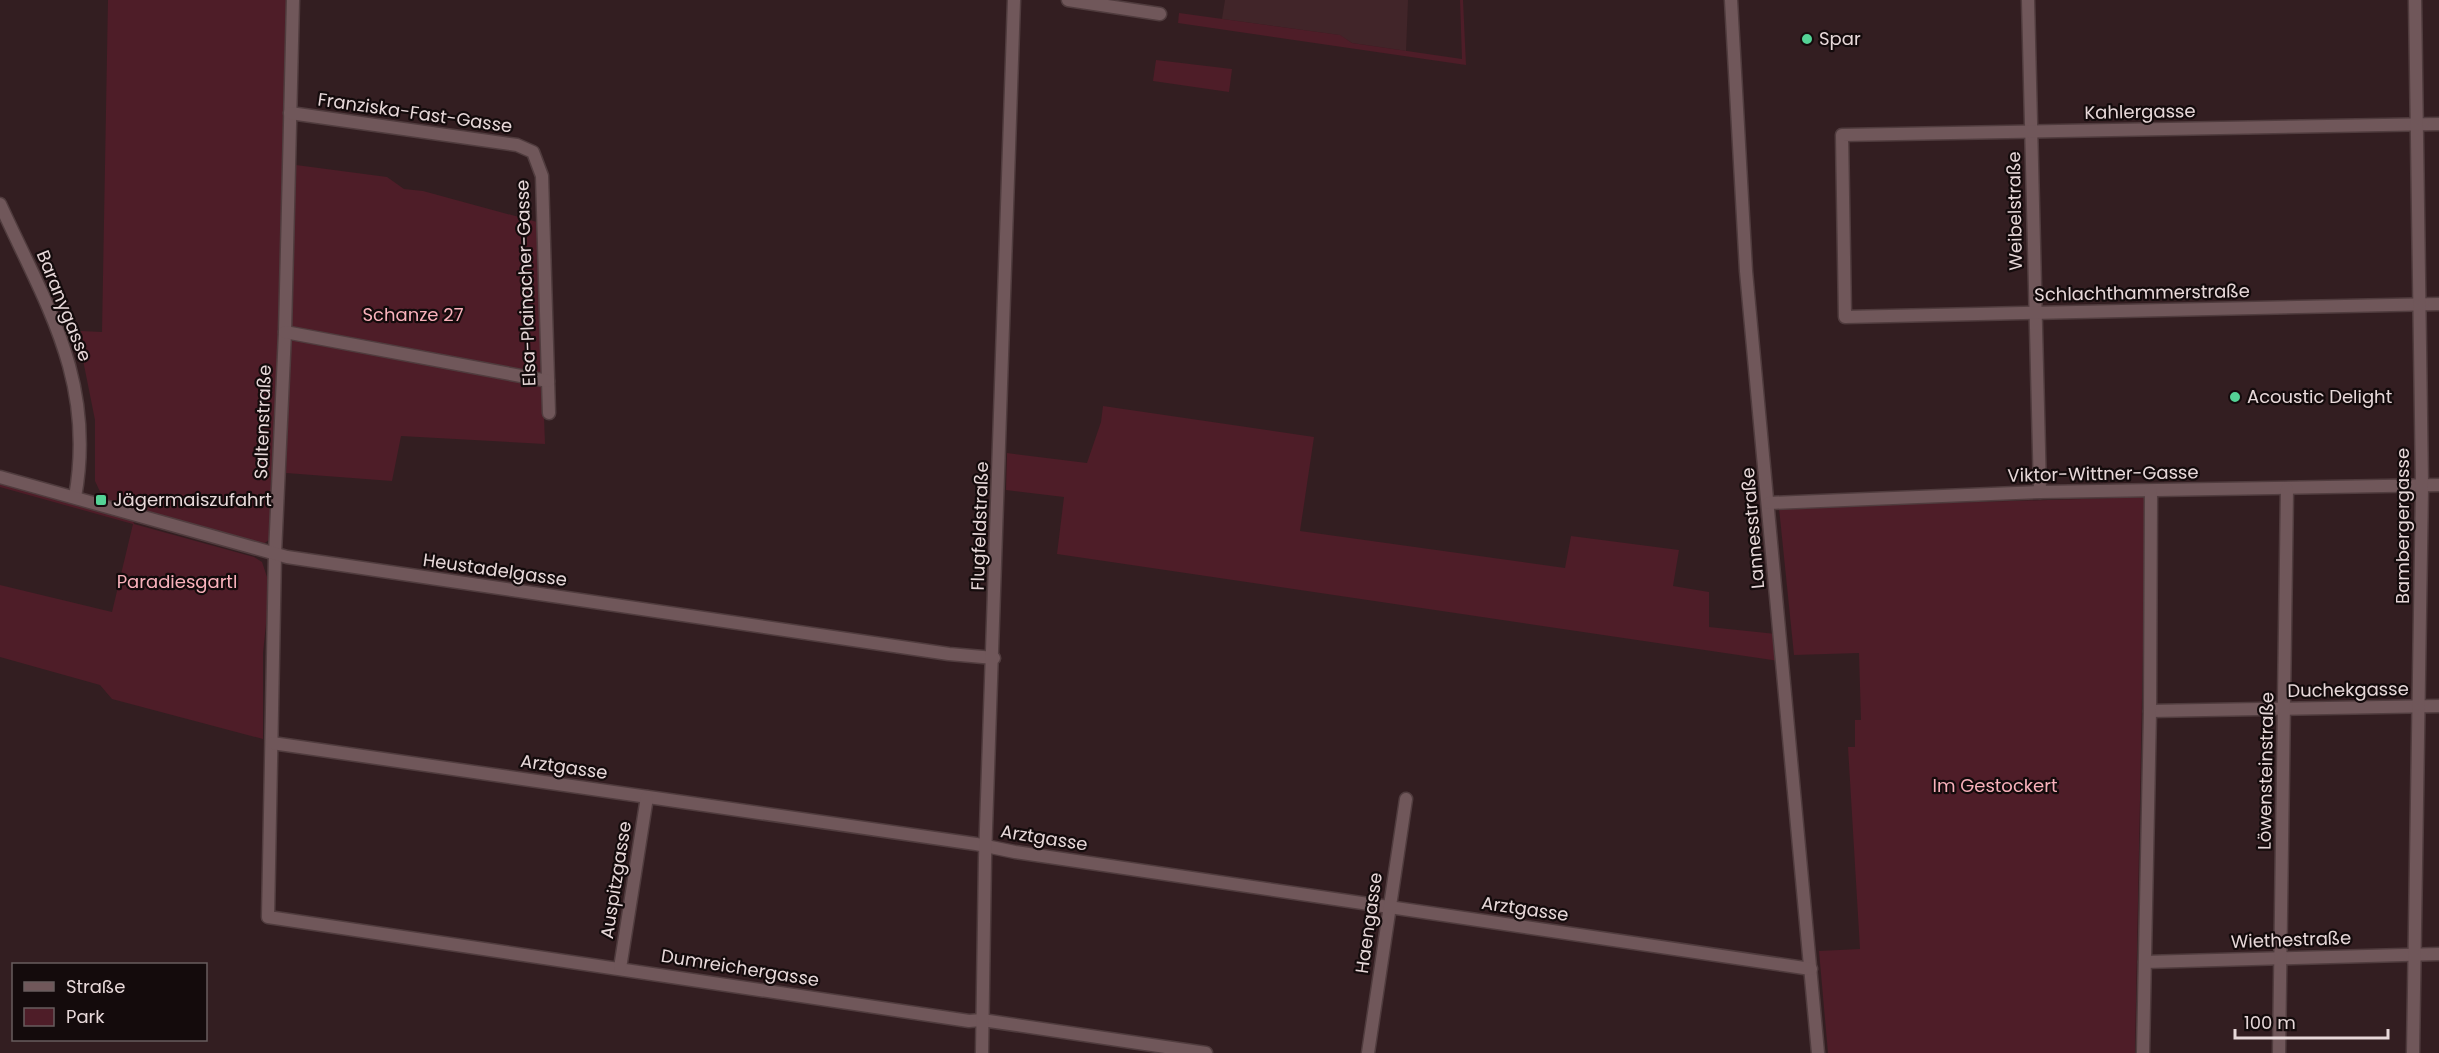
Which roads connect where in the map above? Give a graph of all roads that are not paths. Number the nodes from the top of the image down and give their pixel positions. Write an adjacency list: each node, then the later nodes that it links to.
1 (293, 0): 8 (street, Saltenstraße)
2 (1014, 0): 30 (street, Flugfeldstraße)
3 (1068, 0): 7 (street)
4 (1731, 0): 28 (street, Lannesstraße)
5 (2028, 0): 11 (street, Weibelstraße)
6 (2415, 0): 9 (street, Bambergergasse)
7 (1160, 14)
8 (290, 113): 12 (street, Franziska-Fast-Gasse); 18 (street, Saltenstraße)
9 (2417, 124): 10 (street, Kahlergasse); 11 (street, Kahlergasse); 15 (street, Bambergergasse)
10 (2439, 124)
11 (2031, 132): 16 (street, Weibelstraße); 17 (street, Kahlergasse)
12 (533, 152): 19 (street, Elsa-Plainacher-Gasse)
13 (0, 204): 27 (street, Baranygasse)
14 (2439, 304): 15 (street, Schlachthammerstraße)
15 (2420, 305): 16 (street, Schlachthammerstraße); 23 (street, Bambergergasse)
16 (2036, 314): 17 (street, Schlachthammerstraße); 26 (street, Weibelstraße)
17 (1845, 317)
18 (285, 332): 19 (street); 29 (street, Saltenstraße)
19 (548, 381): 20 (street, Elsa-Plainacher-Gasse)
20 (549, 413)
21 (0, 477): 27 (street, Heustadelgasse)
22 (2439, 485): 23 (street, Viktor-Wittner-Gasse)
23 (2422, 486): 24 (street, Viktor-Wittner-Gasse); 32 (street, Bambergergasse)
24 (2287, 489): 25 (street, Viktor-Wittner-Gasse); 33 (street, Löwensteinstraße)
25 (2151, 491): 26 (street, Viktor-Wittner-Gasse); 34 (street)
26 (2040, 492): 28 (street, Viktor-Wittner-Gasse)
27 (75, 497): 29 (street, Heustadelgasse)
28 (1769, 503): 46 (street, Lannesstraße)
29 (275, 554): 30 (street, Heustadelgasse); 35 (street, Saltenstraße)
30 (993, 658): 38 (street, Flugfeldstraße)
31 (2439, 706): 32 (street, Duchekgasse)
32 (2419, 707): 33 (street, Duchekgasse); 41 (street, Bambergergasse)
33 (2285, 709): 34 (street, Duchekgasse); 43 (street, Löwensteinstraße)
34 (2151, 711): 44 (street)
35 (272, 743): 36 (street, Arztgasse); 40 (street, Saltenstraße)
36 (647, 797): 38 (street, Arztgasse); 45 (street, Auspitzgasse)
37 (1406, 799): 39 (street, Haengasse)
38 (987, 848): 39 (street, Arztgasse); 47 (street, Flugfeldstraße)
39 (1390, 907): 46 (street, Arztgasse); 50 (street, Haengasse)
40 (268, 917): 45 (street, Dumreichergasse)
41 (2415, 954): 42 (street, Wiethestraße); 43 (street, Wiethestraße); 54 (street, Bambergergasse)
42 (2439, 954)
43 (2281, 959): 44 (street, Wiethestraße); 53 (street, Löwensteinstraße)
44 (2145, 962): 52 (street)
45 (620, 968): 47 (street, Dumreichergasse)
46 (1811, 969): 51 (street, Lannesstraße)
47 (982, 1020): 48 (street, Flugfeldstraße); 49 (street, Dumreichergasse)
48 (981, 1053)
49 (1206, 1053)
50 (1368, 1053)
51 (1818, 1053)
52 (2143, 1053)
53 (2279, 1053)
54 (2413, 1053)

